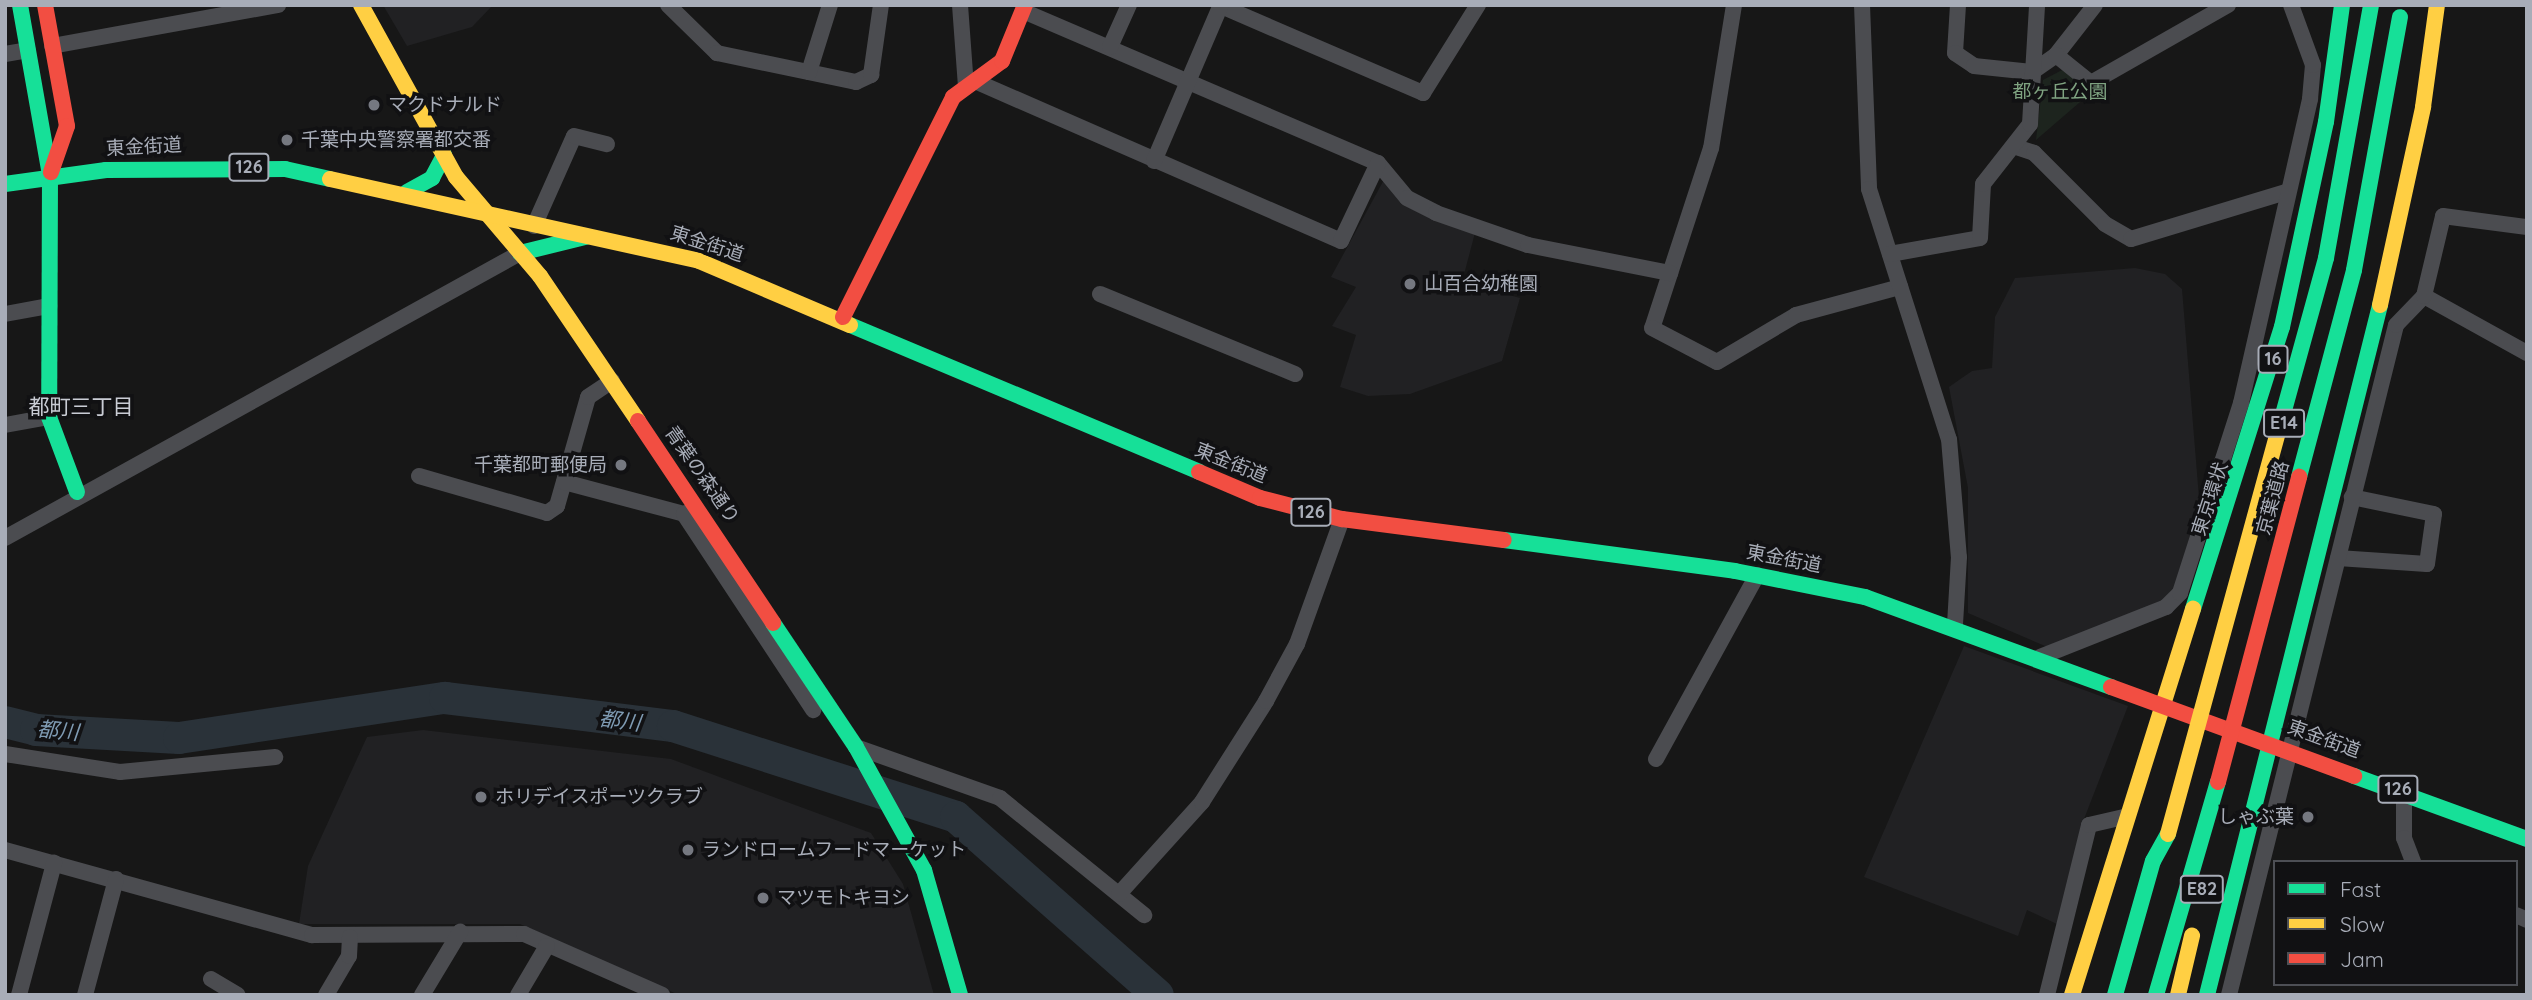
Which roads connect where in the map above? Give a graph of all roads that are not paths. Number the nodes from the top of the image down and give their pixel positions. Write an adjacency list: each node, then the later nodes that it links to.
1 (20, 5): 26 (main road)
2 (45, 5): 24 (main road)
3 (278, 5): 24 (street)
4 (361, 5): 35 (main road, 青葉の森通り)
5 (830, 5): 29 (street)
6 (881, 5): 29 (street)
7 (960, 5): 32 (street)
8 (1129, 5): 25 (street)
9 (1478, 5): 19 (street)
10 (1734, 5): 49 (street)
11 (1862, 5): 48 (street)
12 (1958, 5): 30 (street)
13 (2037, 5): 30 (street)
14 (2095, 5): 28 (street)
15 (2291, 5): 41 (street)
16 (2342, 5): 73 (main road, 東京環状 / 16)
17 (2437, 5): 75 (main road)
18 (673, 6): 29 (street)
19 (1221, 6): 31 (street)
20 (2226, 6): 28 (street)
21 (2371, 6): 85 (main road, 京葉道路 / E14, bridge)
22 (1024, 8): 25 (street); 32 (main road)
23 (2401, 11): 81 (main road, 京葉道路 / E14, bridge)
24 (52, 46): 38 (main road)
25 (1110, 47): 31 (street)
26 (28, 50): 27 (street); 38 (main road)
27 (5, 54)
28 (2056, 55): 30 (street)
29 (809, 72)
30 (2032, 72): 34 (street)
31 (1189, 81): 36 (street); 37 (street)
32 (972, 85): 36 (street); 56 (main road)
33 (607, 144): 43 (street)
34 (2015, 147): 41 (street); 48 (street)
35 (444, 155): 40 (main road); 42 (main road, 青葉の森通り)
36 (1154, 161): 37 (street)
37 (1378, 163): 49 (street)
38 (50, 175): 39 (main road, 東金街道 / 126); 40 (main road, 東金街道 / 126); 54 (main road)
39 (5, 184)
40 (407, 192): 42 (main road, 東金街道 / 126)
41 (2286, 192): 72 (street)
42 (488, 214): 43 (main road, 東金街道 / 126); 47 (main road, 青葉の森通り)
43 (534, 226): 45 (main road, 東金街道 / 126)
44 (2527, 227): 53 (street)
45 (586, 237): 46 (main road); 56 (main road, 東金街道 / 126)
46 (557, 243): 47 (main road); 50 (main road)
47 (520, 253): 50 (main road, 青葉の森通り); 64 (street)
48 (1890, 254): 51 (street)
49 (1670, 273): 51 (street)
50 (540, 276): 59 (main road, 青葉の森通り)
51 (1900, 287): 71 (street)
52 (1100, 294): 58 (street)
53 (2424, 296): 57 (street); 65 (street)
54 (50, 306): 55 (street); 60 (main road)
55 (5, 314)
56 (843, 317): 67 (main road, 東金街道 / 126)
57 (2527, 353)
58 (1294, 374)
59 (612, 381): 63 (street); 66 (main road, 青葉の森通り)
60 (49, 417): 61 (street); 64 (main road)
61 (5, 425)
62 (419, 477): 63 (street)
63 (564, 482): 66 (street)
64 (77, 492): 68 (street)
65 (2352, 497): 69 (street); 69 (street)
66 (691, 510): 74 (street); 77 (main road, 青葉の森通り)
67 (1342, 519): 70 (main road, 東金街道 / 126); 91 (street)
68 (5, 538)
69 (2338, 558): 76 (street)
70 (1757, 575): 71 (main road, 東金街道 / 126); 80 (street)
71 (1955, 625): 72 (main road, 東金街道 / 126)
72 (2040, 657): 73 (main road, 東金街道 / 126)
73 (2165, 703): 75 (main road, 東金街道 / 126); 83 (main road, 東京環状 / 16)
74 (813, 710)
75 (2267, 740): 76 (main road, 東金街道 / 126); 112 (main road)
76 (2295, 750): 82 (main road, 東金街道 / 126); 113 (street)
77 (859, 752): 91 (street); 105 (main road, 青葉の森通り)
78 (5, 754): 79 (street)
79 (275, 757)
80 (1656, 758)
81 (2218, 782): 110 (main road, 京葉道路 / E14); 111 (main road, E82)
82 (2404, 791): 86 (main road, 東金街道 / 126); 88 (street)
83 (2127, 816): 106 (street); 107 (main road, 東京環状 / 16)
84 (5, 834): 87 (street)
85 (2168, 834): 108 (main road, E82); 109 (main road, 京葉道路 / E14)
86 (2527, 839)
87 (8, 851): 89 (street)
88 (2412, 860)
89 (54, 863): 90 (street); 99 (street)
90 (116, 880): 94 (street); 97 (street)
91 (1119, 894): 92 (street)
92 (1144, 915)
93 (460, 932): 94 (street); 95 (street); 103 (street)
94 (349, 937): 102 (street)
95 (547, 946): 98 (street); 104 (street)
96 (211, 979): 101 (street)
97 (86, 990): 100 (street)
98 (521, 993)
99 (19, 995)
100 (103, 995)
101 (238, 995)
102 (326, 995)
103 (422, 995)
104 (662, 995)
105 (960, 995)
106 (2047, 995)
107 (2072, 995)
108 (2115, 995)
109 (2127, 995)
110 (2157, 995)
111 (2178, 995)
112 (2207, 995)
113 (2229, 995)

